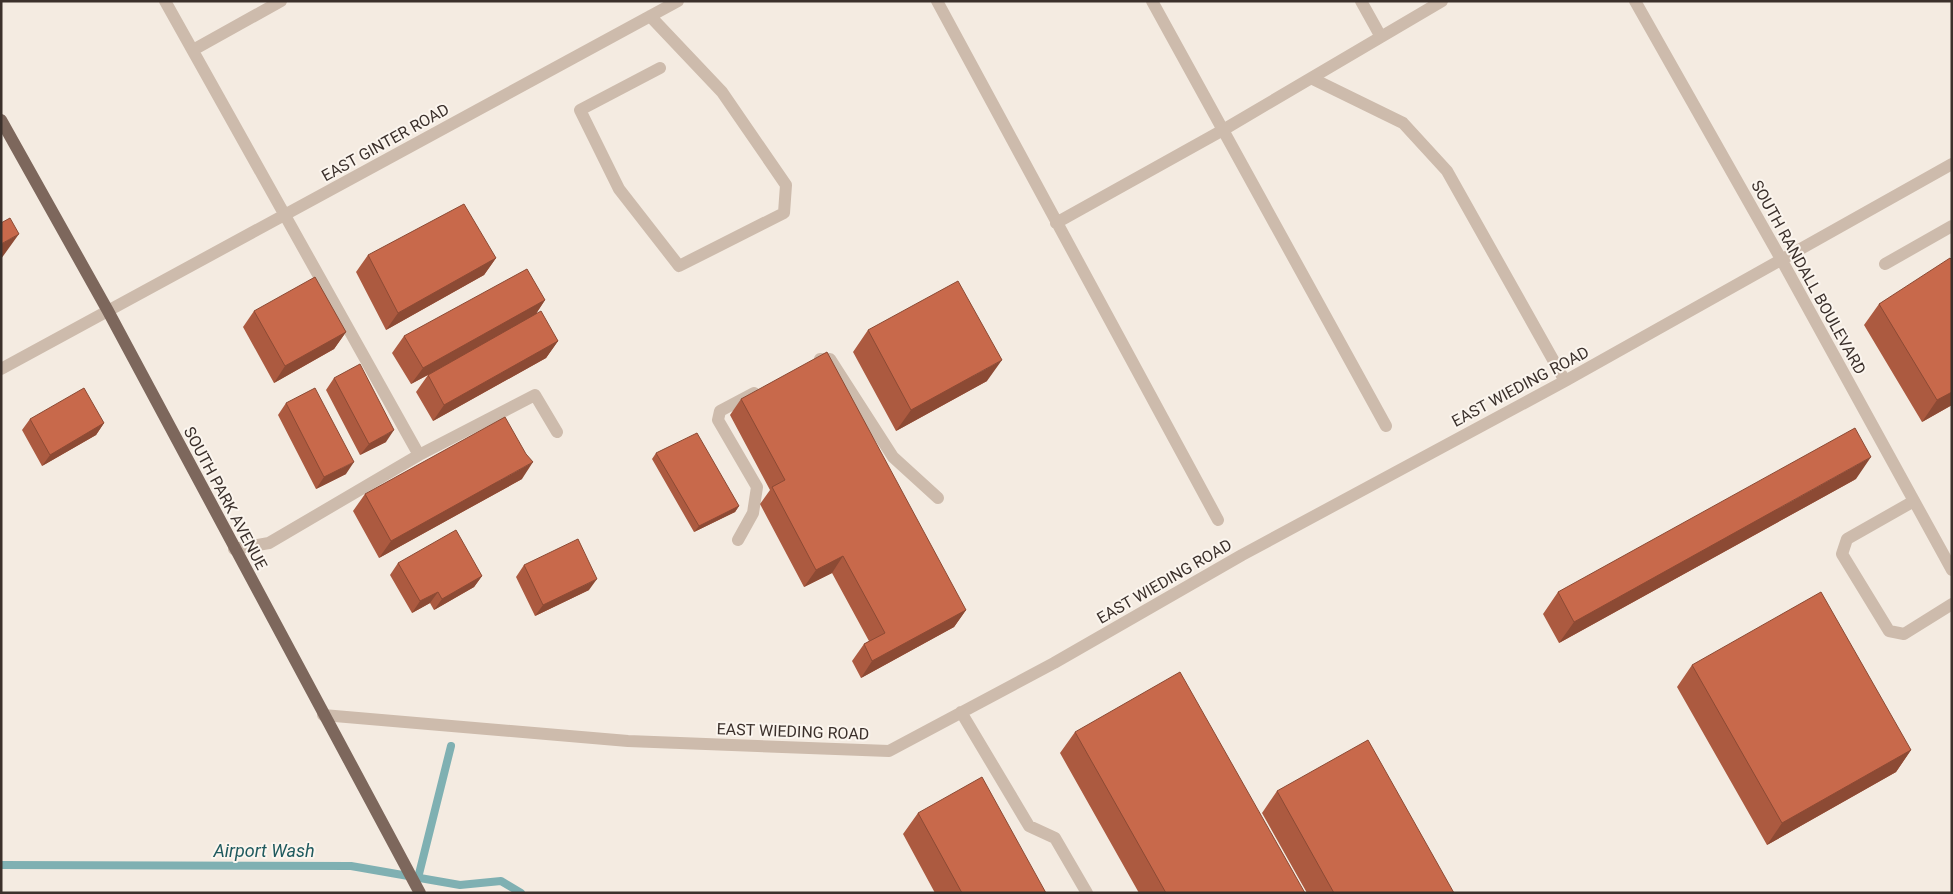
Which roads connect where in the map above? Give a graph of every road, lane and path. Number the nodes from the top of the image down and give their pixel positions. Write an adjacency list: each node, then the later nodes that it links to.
1 (166, 1): 11 (street)
2 (281, 1): 11 (street)
3 (678, 1): 9 (street, EAST GINTER ROAD)
4 (938, 1): 18 (street)
5 (1152, 1): 15 (street)
6 (1361, 1): 10 (street)
7 (1442, 1): 10 (street)
8 (1634, 1): 20 (street, SOUTH RANDALL BOULEVARD)
9 (650, 16): 12 (street); 17 (street, EAST GINTER ROAD)
10 (1381, 38): 13 (street)
11 (193, 50): 17 (street)
12 (660, 68)
13 (1311, 78): 15 (street); 25 (street)
14 (1, 120): 22 (main road, SOUTH PARK AVENUE)
15 (1223, 130): 18 (street); 27 (street)
16 (1952, 164): 20 (street, EAST WIEDING ROAD)
17 (284, 215): 22 (street, EAST GINTER ROAD); 29 (street)
18 (1056, 223): 32 (street)
19 (1952, 226): 21 (street)
20 (1781, 259): 25 (street, EAST WIEDING ROAD); 31 (street, SOUTH RANDALL BOULEVARD)
21 (1885, 264)
22 (108, 311): 24 (street, EAST GINTER ROAD); 34 (main road, SOUTH PARK AVENUE)
23 (809, 363): 30 (street)
24 (1, 369)
25 (1565, 381): 37 (street, EAST WIEDING ROAD)
26 (768, 385): 33 (street)
27 (1386, 426)
28 (557, 432): 29 (street)
29 (419, 455): 34 (street)
30 (938, 498)
31 (1914, 501): 35 (street, SOUTH RANDALL BOULEVARD); 36 (street)
32 (1218, 520)
33 (738, 540)
34 (234, 548): 38 (main road, SOUTH PARK AVENUE)
35 (1952, 570)
36 (1952, 604)
37 (961, 712): 38 (street, EAST WIEDING ROAD); 40 (street)
38 (323, 715): 39 (main road, SOUTH PARK AVENUE)
39 (420, 893)
40 (1087, 893)

